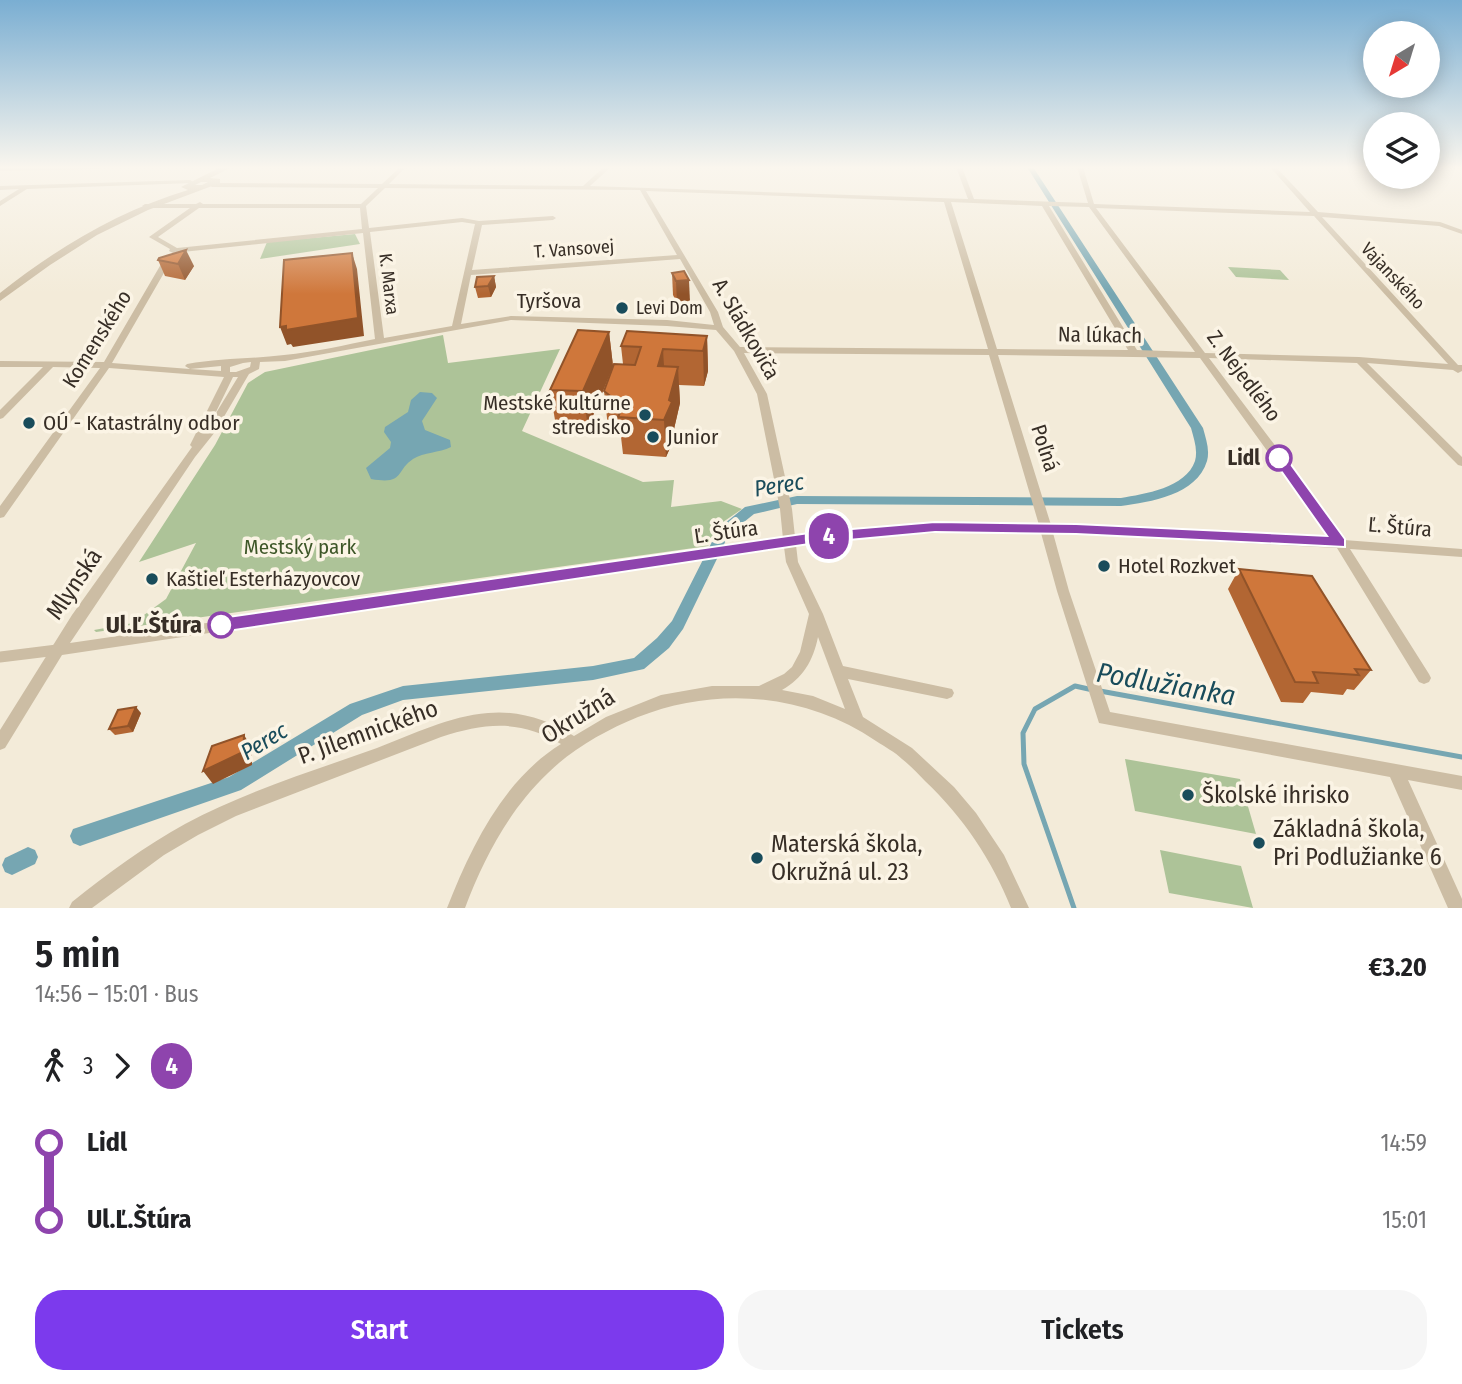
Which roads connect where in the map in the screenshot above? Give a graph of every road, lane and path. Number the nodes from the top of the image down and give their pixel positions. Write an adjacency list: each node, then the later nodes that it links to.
1 (138, 209): 18 (street)
2 (192, 209): 15 (street)
3 (363, 209): 13 (street, K. Marxa)
4 (654, 209): 16 (street, A. Sládkoviča)
5 (949, 209): 23 (street, Poľná)
6 (1050, 209): 24 (street)
7 (1095, 209): 25 (street, Z. Nejedlého)
8 (1168, 209): 10 (street)
9 (1310, 209): 10 (street, Vajanského)
10 (1314, 214): 14 (street); 33 (street, Vajanského)
11 (552, 218): 12 (street)
12 (479, 223): 13 (street); 17 (street)
13 (366, 231): 15 (street, K. Marxa); 21 (street, K. Marxa)
14 (1462, 232)
15 (173, 251): 30 (street, Komenského)
16 (682, 257): 17 (street, T. Vansovej); 20 (street, A. Sládkoviča)
17 (468, 272): 19 (street)
18 (0, 298)
19 (456, 328): 20 (street, Tyršova); 21 (street, Tyršova)
20 (719, 328): 22 (street, A. Sládkoviča)
21 (380, 342): 32 (street, Tyršova)
22 (739, 351): 23 (street, Na lúkach); 40 (street, A. Sládkoviča)
23 (992, 351): 24 (street, Na lúkach); 39 (street, Poľná)
24 (1138, 353): 25 (street, Na lúkach)
25 (1203, 355): 26 (street, Na lúkach); 41 (street, Z. Nejedlého)
26 (1359, 359): 33 (street, Na lúkach); 37 (street)
27 (232, 363): 31 (street); 32 (street); 34 (street, Mlynská)
28 (0, 364): 29 (street)
29 (51, 364): 30 (street); 35 (street)
30 (106, 365): 31 (street); 38 (street, Komenského)
31 (155, 368): 34 (street)
32 (252, 368): 34 (street); 36 (street, Mlynská)
33 (1460, 370)
34 (228, 374): 36 (street, Mlynská)
35 (0, 416)
36 (191, 454): 44 (street, Mlynská)
37 (1462, 463)
38 (0, 514)
39 (1047, 528): 40 (street, Ľ. Štúra); 41 (street, Ľ. Štúra); 53 (street, Poľná)
40 (789, 543): 43 (street); 44 (street, Ľ. Štúra)
41 (1339, 543): 42 (street, Ľ. Štúra); 47 (street, Z. Nejedlého)
42 (1462, 553)
43 (816, 614): 46 (street); 48 (street)
44 (57, 650): 45 (street, Ľ. Štúra); 51 (street, Mlynská)
45 (0, 657)
46 (839, 671): 49 (street); 50 (street)
47 (1424, 678)
48 (761, 692): 50 (street, Okružná); 52 (street, Okružná)
49 (947, 694)
50 (856, 718): 57 (street, Okružná)
51 (0, 743)
52 (574, 744): 55 (street, P. Jilemnického); 56 (street, Okružná)
53 (1395, 770): 54 (street); 58 (street)
54 (1462, 783)
55 (79, 908)
56 (456, 908)
57 (1020, 908)
58 (1457, 908)

